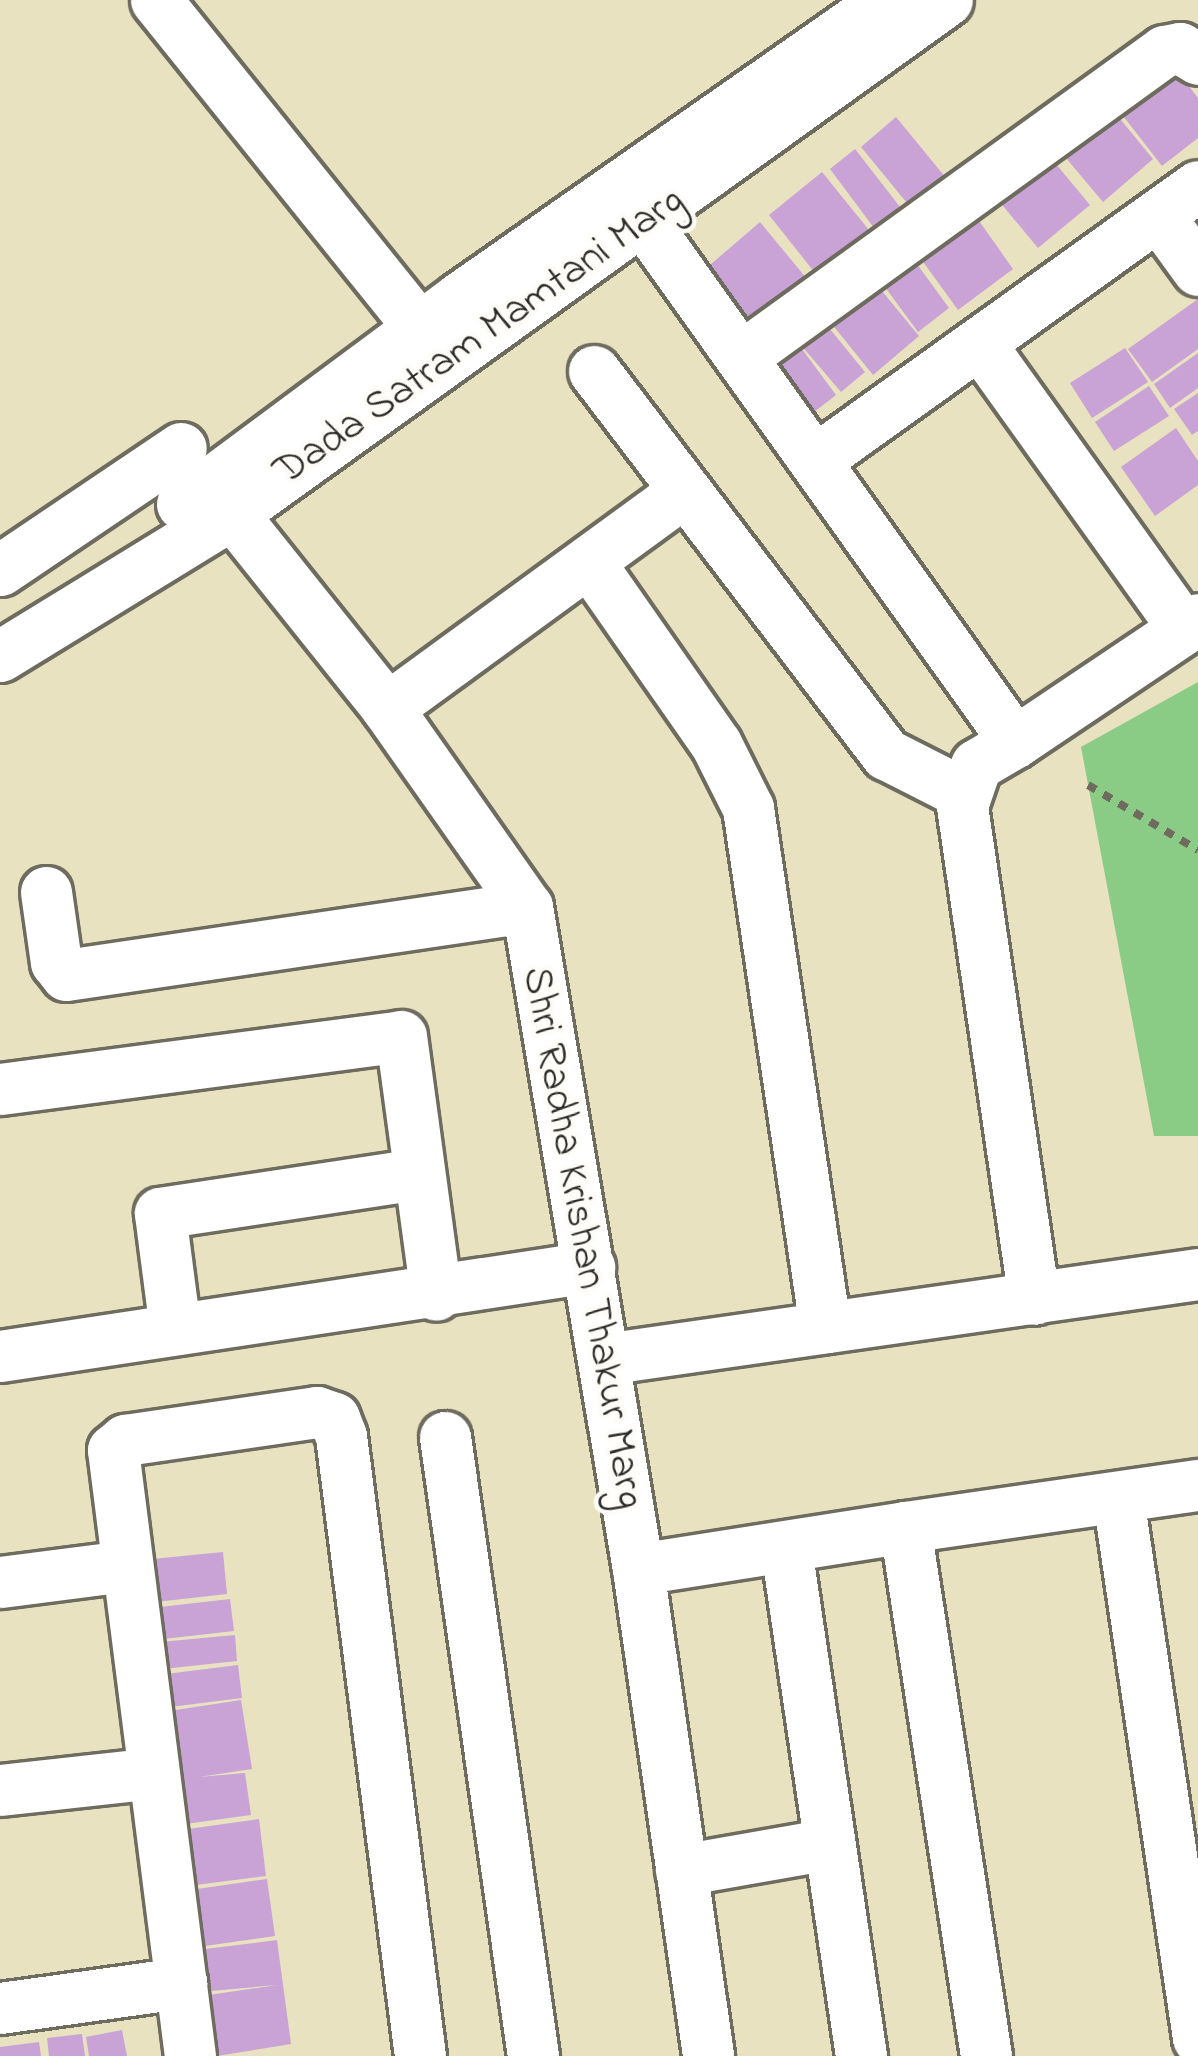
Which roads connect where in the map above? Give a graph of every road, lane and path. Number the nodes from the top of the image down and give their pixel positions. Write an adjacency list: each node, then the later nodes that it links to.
1 (156, 0): 8 (street)
2 (886, 0): 8 (street, Dada Satram Mamtani Marg)
3 (947, 0): 6 (street, Dada Satram Mamtani Marg)
4 (1198, 58): 10 (street)
5 (1178, 200): 7 (street); 9 (street)
6 (644, 222): 10 (street); 13 (street, Dada Satram Mamtani Marg)
7 (1198, 270)
8 (420, 328): 13 (street, Dada Satram Mamtani Marg)
9 (980, 344): 12 (street); 18 (street)
10 (741, 357): 12 (street)
11 (594, 371): 14 (street)
12 (818, 458): 21 (street)
13 (208, 482): 16 (street); 17 (street, Dada Satram Mamtani Marg); 19 (street, Dada Satram Mamtani Marg); 20 (street, Shri Radha Krishan Thakur Marg)
14 (682, 493): 15 (street); 23 (street)
15 (590, 562): 20 (street); 33 (street)
16 (0, 570)
17 (0, 622)
18 (1191, 624): 21 (street)
19 (0, 656)
20 (387, 708): 26 (street, Shri Radha Krishan Thakur Marg)
21 (1015, 742): 23 (street)
22 (1088, 785): 24 (path)
23 (963, 793): 32 (street)
24 (1198, 850)
25 (46, 892): 26 (street)
26 (526, 907): 29 (street, Shri Radha Krishan Thakur Marg)
27 (0, 1090): 28 (street)
28 (417, 1174): 31 (street); 34 (street)
29 (589, 1267): 31 (street); 36 (street, Shri Radha Krishan Thakur Marg)
30 (1198, 1274): 32 (street)
31 (436, 1294): 34 (street)
32 (1034, 1299): 33 (street)
33 (826, 1328): 36 (street)
34 (175, 1329): 35 (street)
35 (0, 1356)
36 (604, 1358): 43 (street, Shri Radha Krishan Thakur Marg)
37 (445, 1437): 54 (street)
38 (1198, 1485): 39 (street)
39 (1118, 1498): 40 (street); 51 (street)
40 (905, 1527): 41 (street); 57 (street)
41 (786, 1548): 43 (street); 47 (street)
42 (125, 1565): 44 (street); 45 (street); 53 (street)
43 (638, 1569): 48 (street, Shri Radha Krishan Thakur Marg)
44 (0, 1582)
45 (153, 1773): 46 (street); 49 (street)
46 (0, 1790)
47 (829, 1844): 48 (street); 56 (street)
48 (681, 1870): 55 (street, Shri Radha Krishan Thakur Marg)
49 (181, 1984): 50 (street); 52 (street)
50 (0, 2008)
51 (1198, 2038)
52 (190, 2056)
53 (420, 2056)
54 (533, 2056)
55 (708, 2056)
56 (860, 2056)
57 (986, 2056)

